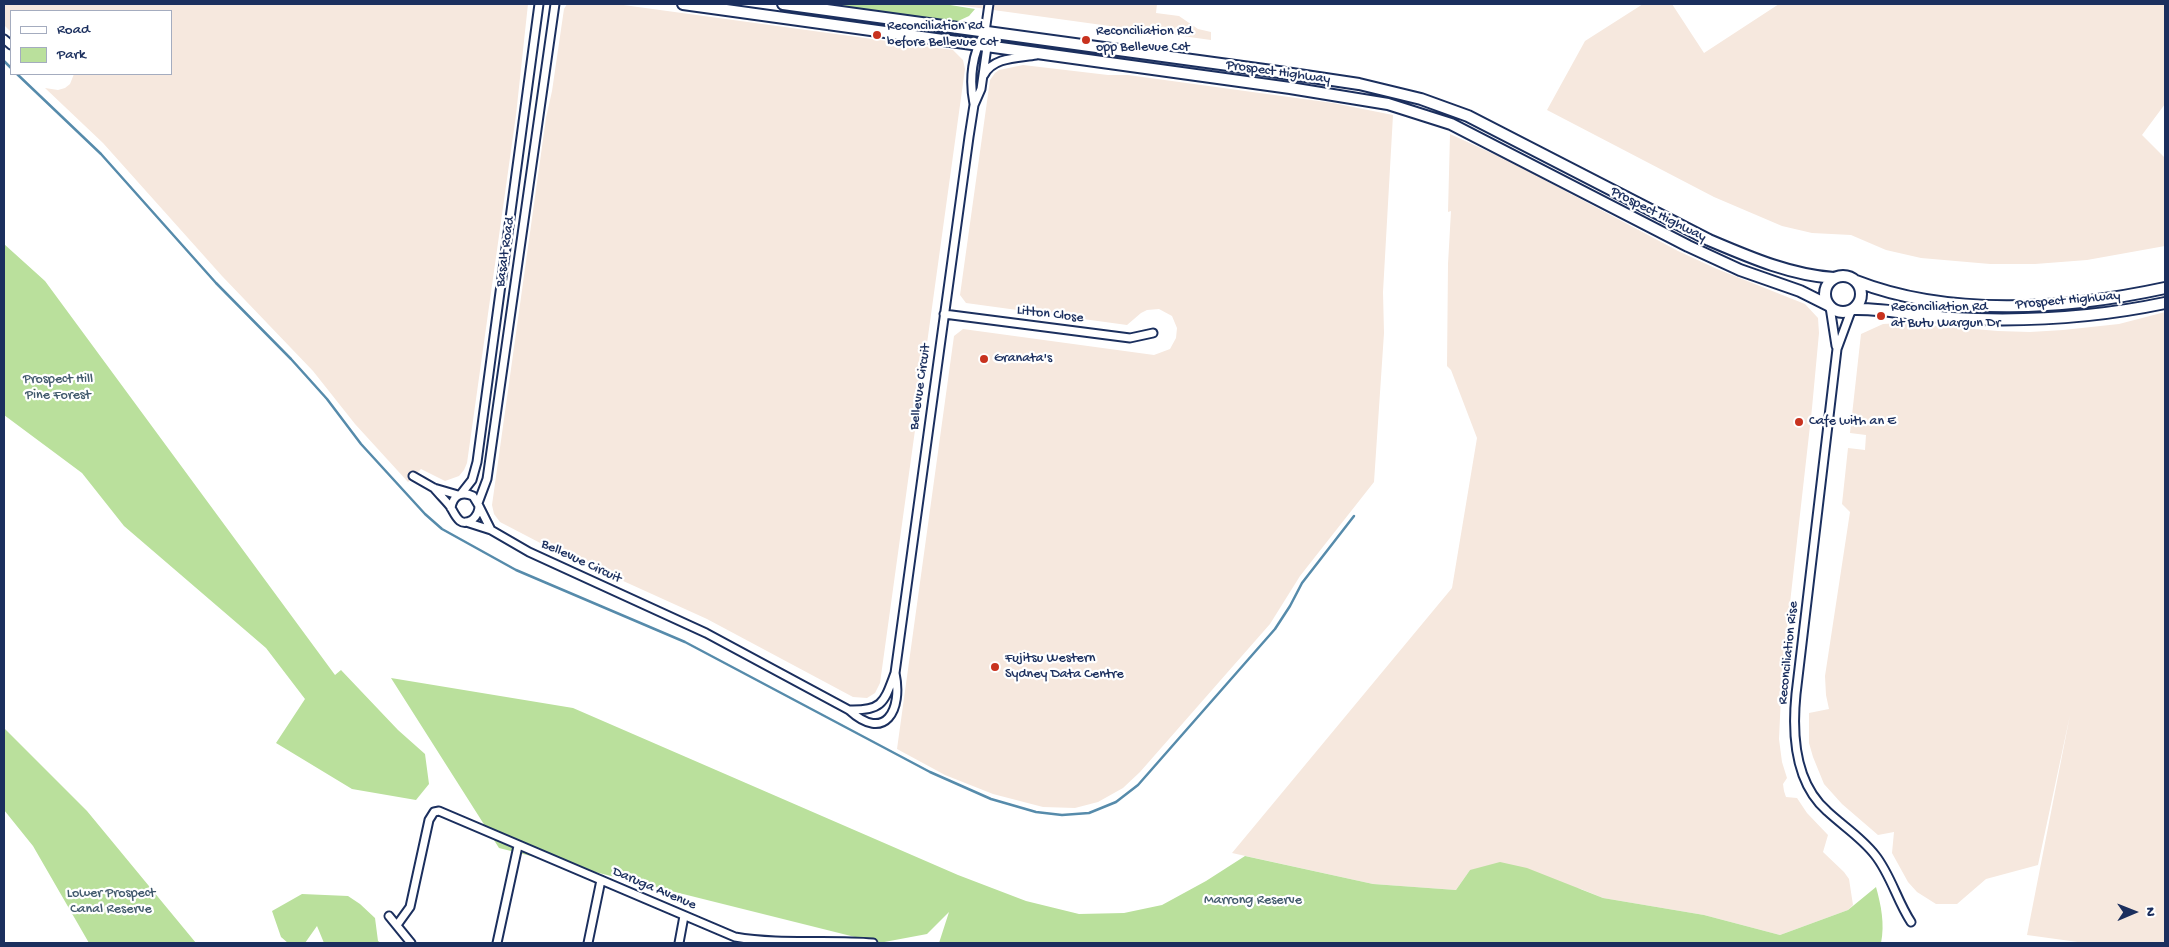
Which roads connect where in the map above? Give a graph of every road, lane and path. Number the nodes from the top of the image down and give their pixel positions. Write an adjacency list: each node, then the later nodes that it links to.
1 (539, 4): 11 (street, Basalt Road)
2 (555, 4): 12 (street, Basalt Road)
3 (683, 4): 7 (main road, Prospect Highway)
4 (783, 4): 6 (main road, Prospect Highway)
5 (989, 4): 6 (street, Bellevue Circuit)
6 (985, 32): 7 (street, Bellevue Circuit); 13 (main road, Prospect Highway)
7 (982, 46): 8 (main road, Prospect Highway); 9 (street, Bellevue Circuit); 10 (street, Bellevue Circuit)
8 (1044, 54): 9 (street); 17 (main road, Prospect Highway)
9 (982, 80): 10 (street, Bellevue Circuit)
10 (974, 105): 19 (street, Bellevue Circuit)
11 (518, 170): 12 (street); 24 (street, Basalt Road)
12 (529, 172): 25 (street, Basalt Road)
13 (1834, 278): 14 (main road); 17 (main road)
14 (1856, 281): 15 (main road, Prospect Highway); 18 (main road)
15 (2165, 288)
16 (2165, 303): 18 (main road, Prospect Highway)
17 (1829, 306): 18 (main road); 21 (street, Reconciliation Rise)
18 (1852, 310): 21 (street, Reconciliation Rise)
19 (944, 314): 20 (street, Litton Close); 29 (street, Bellevue Circuit)
20 (1153, 333)
21 (1837, 349): 35 (street, Reconciliation Rise)
22 (414, 476): 23 (street)
23 (434, 488): 24 (street); 26 (street)
24 (459, 494): 25 (street); 26 (street)
25 (479, 504): 27 (street); 28 (street)
26 (451, 508): 27 (street)
27 (466, 522): 28 (street, Bellevue Circuit)
28 (490, 530): 30 (street, Bellevue Circuit)
29 (895, 673): 30 (street, Bellevue Circuit); 30 (street, Bellevue Circuit)
30 (850, 710)
31 (518, 846): 32 (street, Daruga Avenue); 36 (street, Daruga Avenue); 39 (street)
32 (601, 880): 34 (street, Daruga Avenue); 40 (street)
33 (389, 916): 36 (street)
34 (684, 916): 37 (street, Daruga Avenue); 41 (street)
35 (1911, 922)
36 (397, 925): 38 (street)
37 (769, 942): 42 (street, Daruga Avenue)
38 (411, 943)
39 (496, 943)
40 (588, 943)
41 (679, 943)
42 (861, 943): 43 (street, Daruga Avenue)
43 (873, 943)

